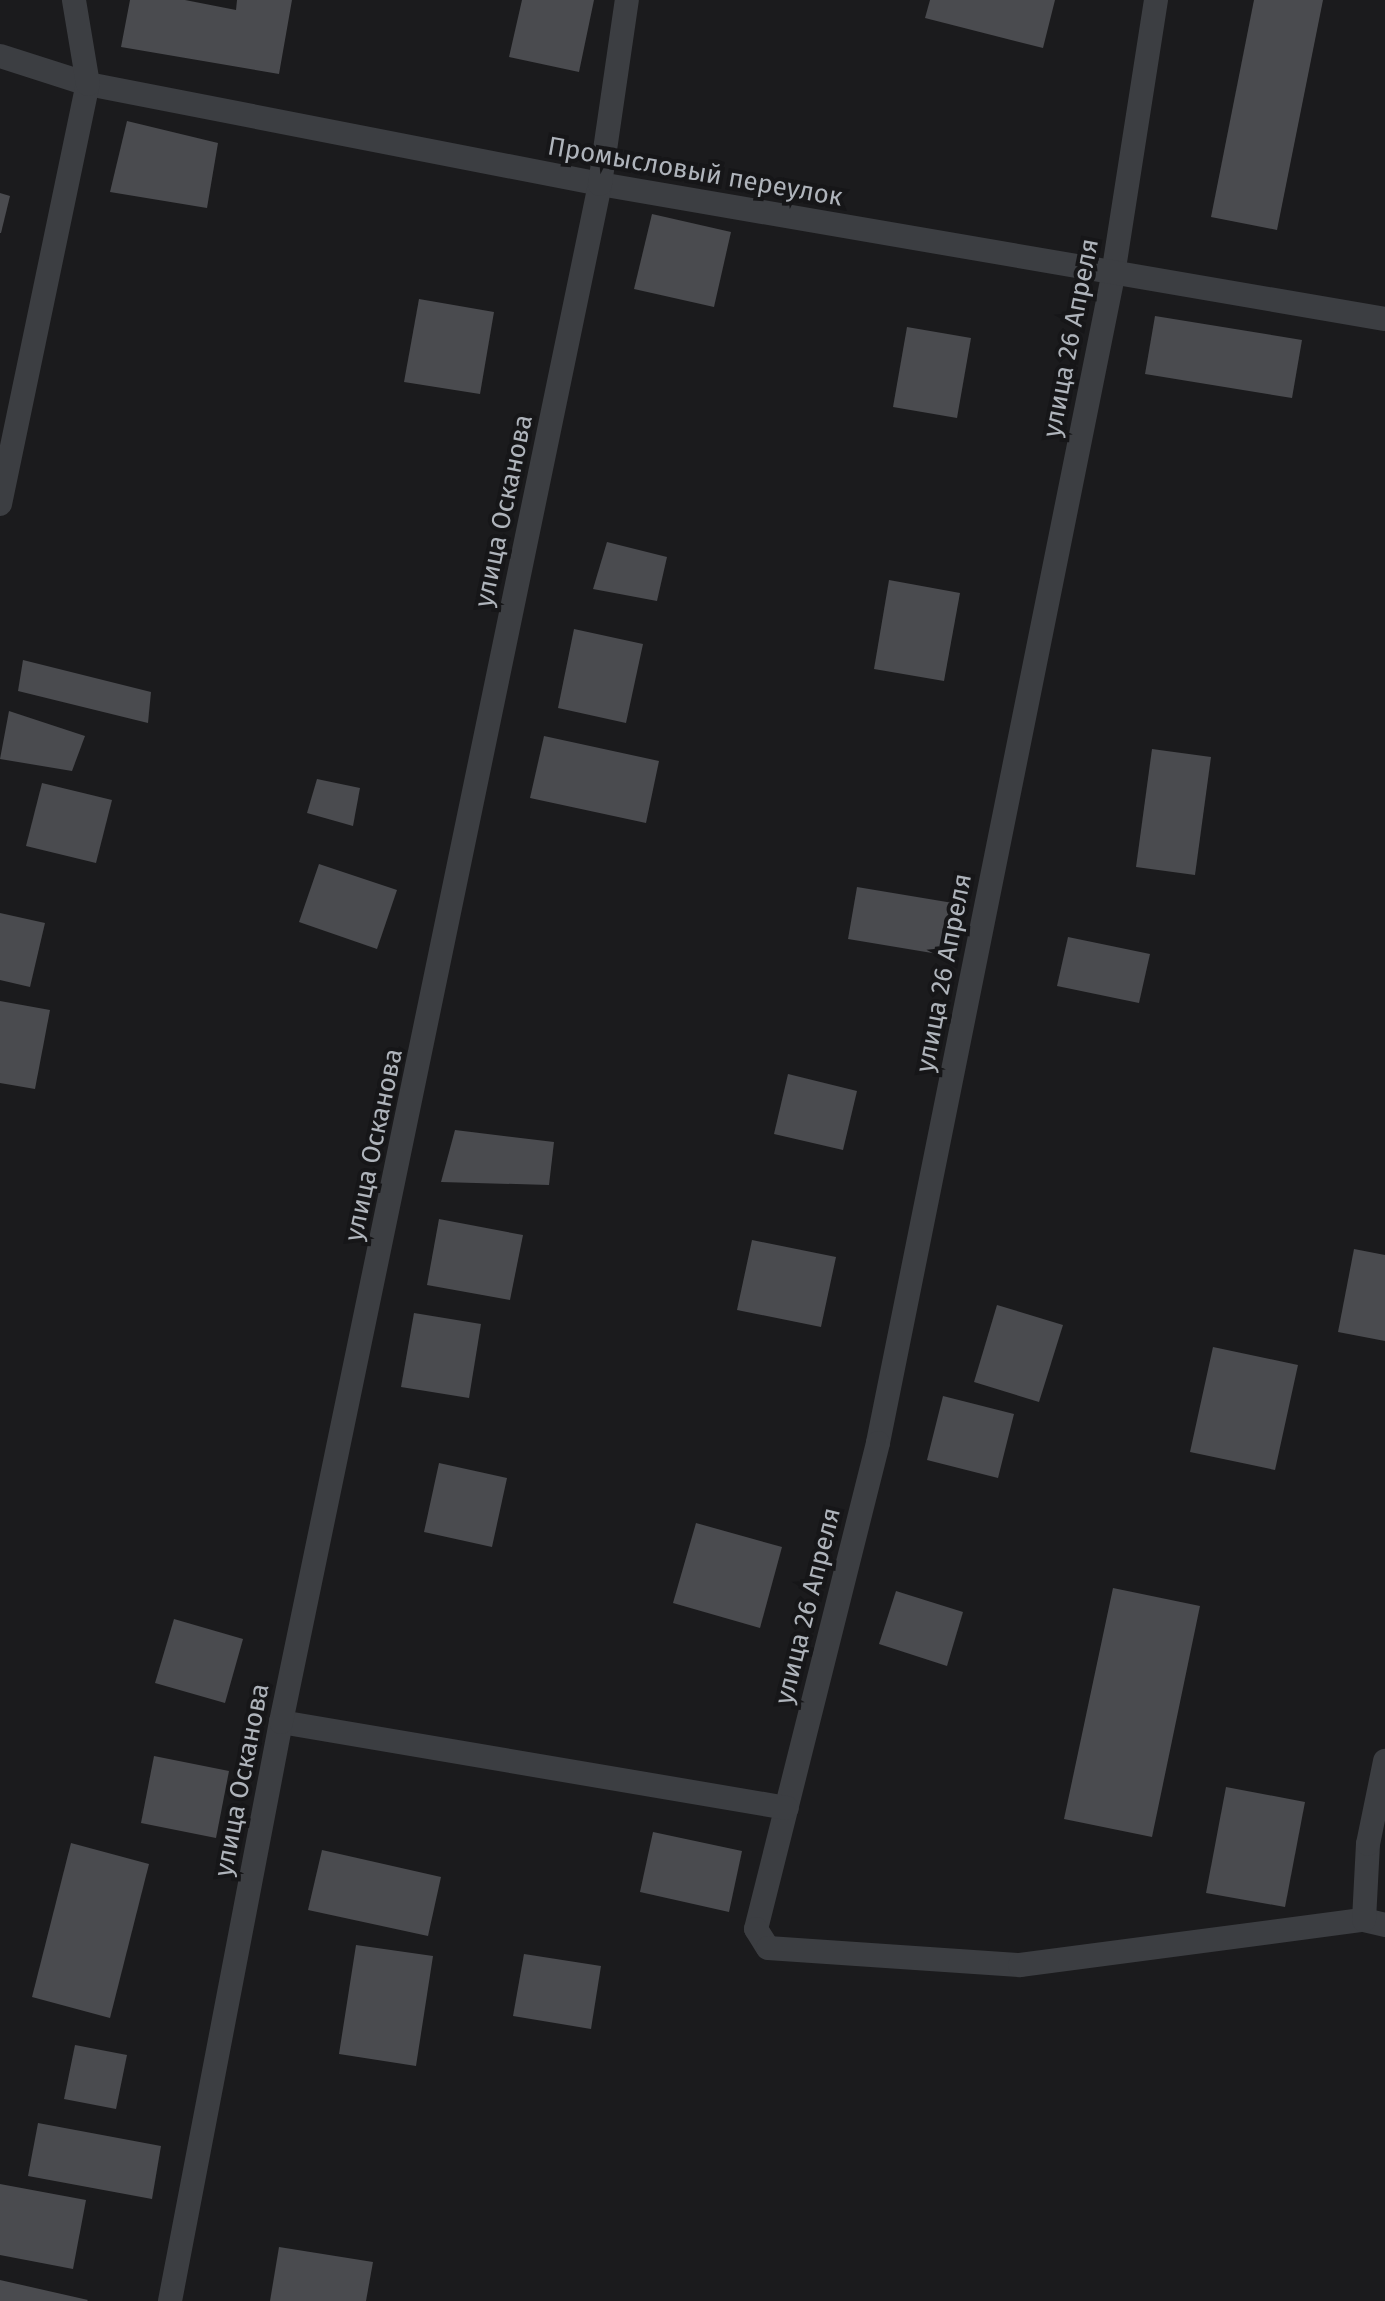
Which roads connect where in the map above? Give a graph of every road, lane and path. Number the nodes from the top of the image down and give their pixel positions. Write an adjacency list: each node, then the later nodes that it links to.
1 (74, 0): 5 (street)
2 (627, 0): 6 (street, улица Осканова)
3 (1156, 0): 7 (street, улица 26 Апреля)
4 (0, 56): 5 (street, Промысловый переулок)
5 (88, 84): 6 (street, Промысловый переулок); 9 (street)
6 (600, 184): 7 (street, Промысловый переулок); 10 (street, улица Осканова)
7 (1113, 276): 8 (street, Промысловый переулок); 12 (street, улица 26 Апреля)
8 (1385, 319)
9 (0, 504)
10 (281, 1722): 12 (street); 14 (street, улица Осканова)
11 (1385, 1761): 13 (street)
12 (787, 1808): 13 (street, улица 26 Апреля)
13 (1375, 1922)
14 (170, 2301)

